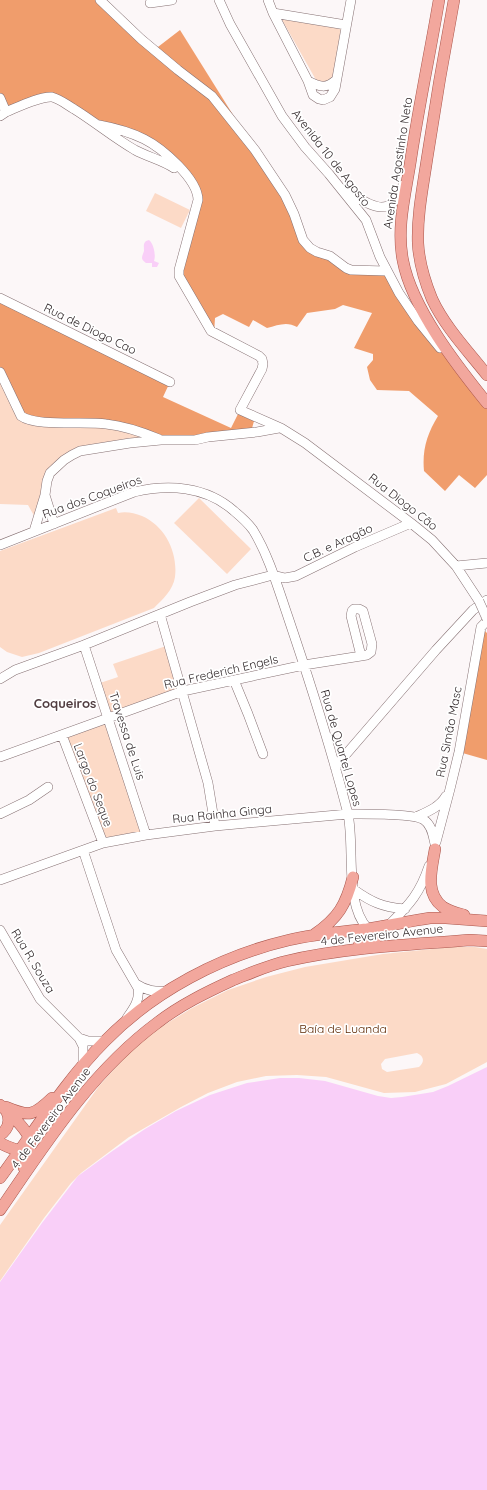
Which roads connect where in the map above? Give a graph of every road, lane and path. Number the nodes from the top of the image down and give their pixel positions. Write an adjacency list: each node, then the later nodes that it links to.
1 (100, 0): 23 (street)
2 (172, 0): 8 (street)
3 (219, 0): 22 (street, Avenida 10 de Agosto)
4 (268, 0): 9 (street)
5 (351, 0): 10 (street)
6 (439, 0): 21 (main road, Avenida Agostinho Neto)
7 (454, 0): 26 (main road)
8 (150, 3)
9 (273, 13): 10 (street); 12 (street)
10 (346, 25): 11 (street)
11 (336, 80): 12 (street); 12 (street)
12 (308, 81)
13 (0, 98): 14 (street)
14 (3, 114): 15 (street)
15 (99, 125): 16 (street); 18 (street)
16 (142, 138): 17 (street); 18 (street)
17 (156, 147): 19 (street); 20 (street)
18 (134, 150): 19 (street)
19 (153, 158): 20 (street)
20 (185, 172): 31 (street)
21 (408, 175): 22 (street); 28 (main road, Avenida Agostinho Neto)
22 (339, 187): 23 (street, Avenida 10 de Agosto)
23 (386, 271): 28 (street, Avenida 10 de Agosto)
24 (0, 298): 27 (street, Rua de Diogo Cao)
25 (0, 372): 29 (street)
26 (487, 375)
27 (170, 382)
28 (472, 384): 30 (main road, Avenida Agostinho Neto)
29 (3, 387): 34 (street)
30 (487, 403)
31 (258, 417): 32 (street); 33 (street)
32 (281, 428): 33 (street); 36 (street, Rua Diogo Cão)
33 (251, 432): 34 (street)
34 (161, 440): 35 (street)
35 (45, 495): 37 (street); 38 (street)
36 (411, 523): 41 (street, Rua Diogo Cão); 42 (street, C.B. e Aragão)
37 (54, 524): 38 (street, Rua dos Coqueiros); 42 (street, Rua dos Coqueiros)
38 (34, 531): 39 (street, Rua dos Coqueiros)
39 (0, 545)
40 (487, 563): 41 (street)
41 (456, 566): 43 (street, Rua Diogo Cão)
42 (273, 575): 44 (street, C.B. e Aragão); 48 (street, Rua de Quartel Lopes)
43 (483, 600): 45 (street, Rua Diogo Cão, bridge); 56 (street)
44 (160, 614): 46 (street, C.B. e Aragão); 51 (street)
45 (487, 620): 58 (street, Rua Simão Masc)
46 (84, 645): 49 (street, C.B. e Aragão); 52 (street, Travessa de Luis)
47 (361, 656): 48 (street, Rua Frederich Engels)
48 (304, 665): 50 (street, Rua Frederich Engels); 56 (street, Rua de Quartel Lopes)
49 (0, 679)
50 (234, 680): 51 (street, Rua Frederich Engels); 54 (street)
51 (183, 691): 52 (street, Rua Frederich Engels); 63 (street)
52 (109, 718): 53 (street, Rua Frederich Engels); 65 (street, Travessa de Luis)
53 (62, 735): 55 (street, Rua Frederich Engels); 66 (street, Largo do Seque)
54 (262, 754)
55 (0, 757)
56 (335, 767): 60 (street, Rua de Quartel Lopes)
57 (48, 787): 59 (street)
58 (450, 789): 62 (street); 67 (street, Rua Simão Masc)
59 (0, 814)
60 (348, 814): 61 (street, Rua Rainha Ginga); 63 (street, Rua Rainha Ginga); 64 (street, Rua de Quartel Lopes)
61 (365, 814): 62 (street, Rua Rainha Ginga); 64 (street)
62 (416, 817): 67 (street)
63 (215, 826): 65 (street, Rua Rainha Ginga)
64 (351, 830): 69 (street, Rua de Quartel Lopes)
65 (146, 835): 66 (street, Rua Rainha Ginga)
66 (103, 843): 68 (street, Rua Rainha Ginga)
67 (435, 846): 72 (street); 73 (main road)
68 (83, 850): 70 (street, Rua Rainha Ginga); 83 (street)
69 (353, 877): 71 (street, Rua de Quartel Lopes); 78 (main road)
70 (0, 878)
71 (353, 889): 72 (street); 76 (street, Rua de Quartel Lopes)
72 (405, 909): 75 (street)
73 (476, 919): 74 (main road, 4 de Fevereiro Avenue); 75 (main road, 4 de Fevereiro Avenue)
74 (487, 921)
75 (390, 924): 76 (main road, 4 de Fevereiro Avenue); 79 (main road)
76 (368, 929): 78 (main road, 4 de Fevereiro Avenue); 79 (main road)
77 (0, 930): 86 (street, Rua R. Souza)
78 (312, 936): 84 (main road, 4 de Fevereiro Avenue)
79 (378, 936): 81 (main road); 82 (main road)
80 (487, 941): 81 (main road, 4 de Fevereiro Avenue)
81 (405, 945): 82 (main road, 4 de Fevereiro Avenue)
82 (353, 949): 91 (main road, 4 de Fevereiro Avenue)
83 (136, 984): 84 (street); 85 (street)
84 (169, 990): 85 (main road, 4 de Fevereiro Avenue)
85 (124, 1023): 87 (main road, 4 de Fevereiro Avenue)
86 (79, 1038): 87 (street); 88 (street)
87 (104, 1041): 88 (main road, 4 de Fevereiro Avenue)
88 (83, 1065): 89 (main road, 4 de Fevereiro Avenue)
89 (71, 1080): 90 (main road); 93 (main road, 4 de Fevereiro Avenue)
90 (2, 1107): 92 (main road); 93 (main road)
91 (62, 1121): 95 (main road); 97 (main road, 4 de Fevereiro Avenue)
92 (0, 1135)
93 (28, 1138): 95 (main road, 4 de Fevereiro Avenue)
94 (0, 1143): 95 (main road)
95 (25, 1151): 96 (main road, 4 de Fevereiro Avenue); 97 (main road)
96 (0, 1178)
97 (19, 1182): 98 (main road, 4 de Fevereiro Avenue)
98 (0, 1210)

